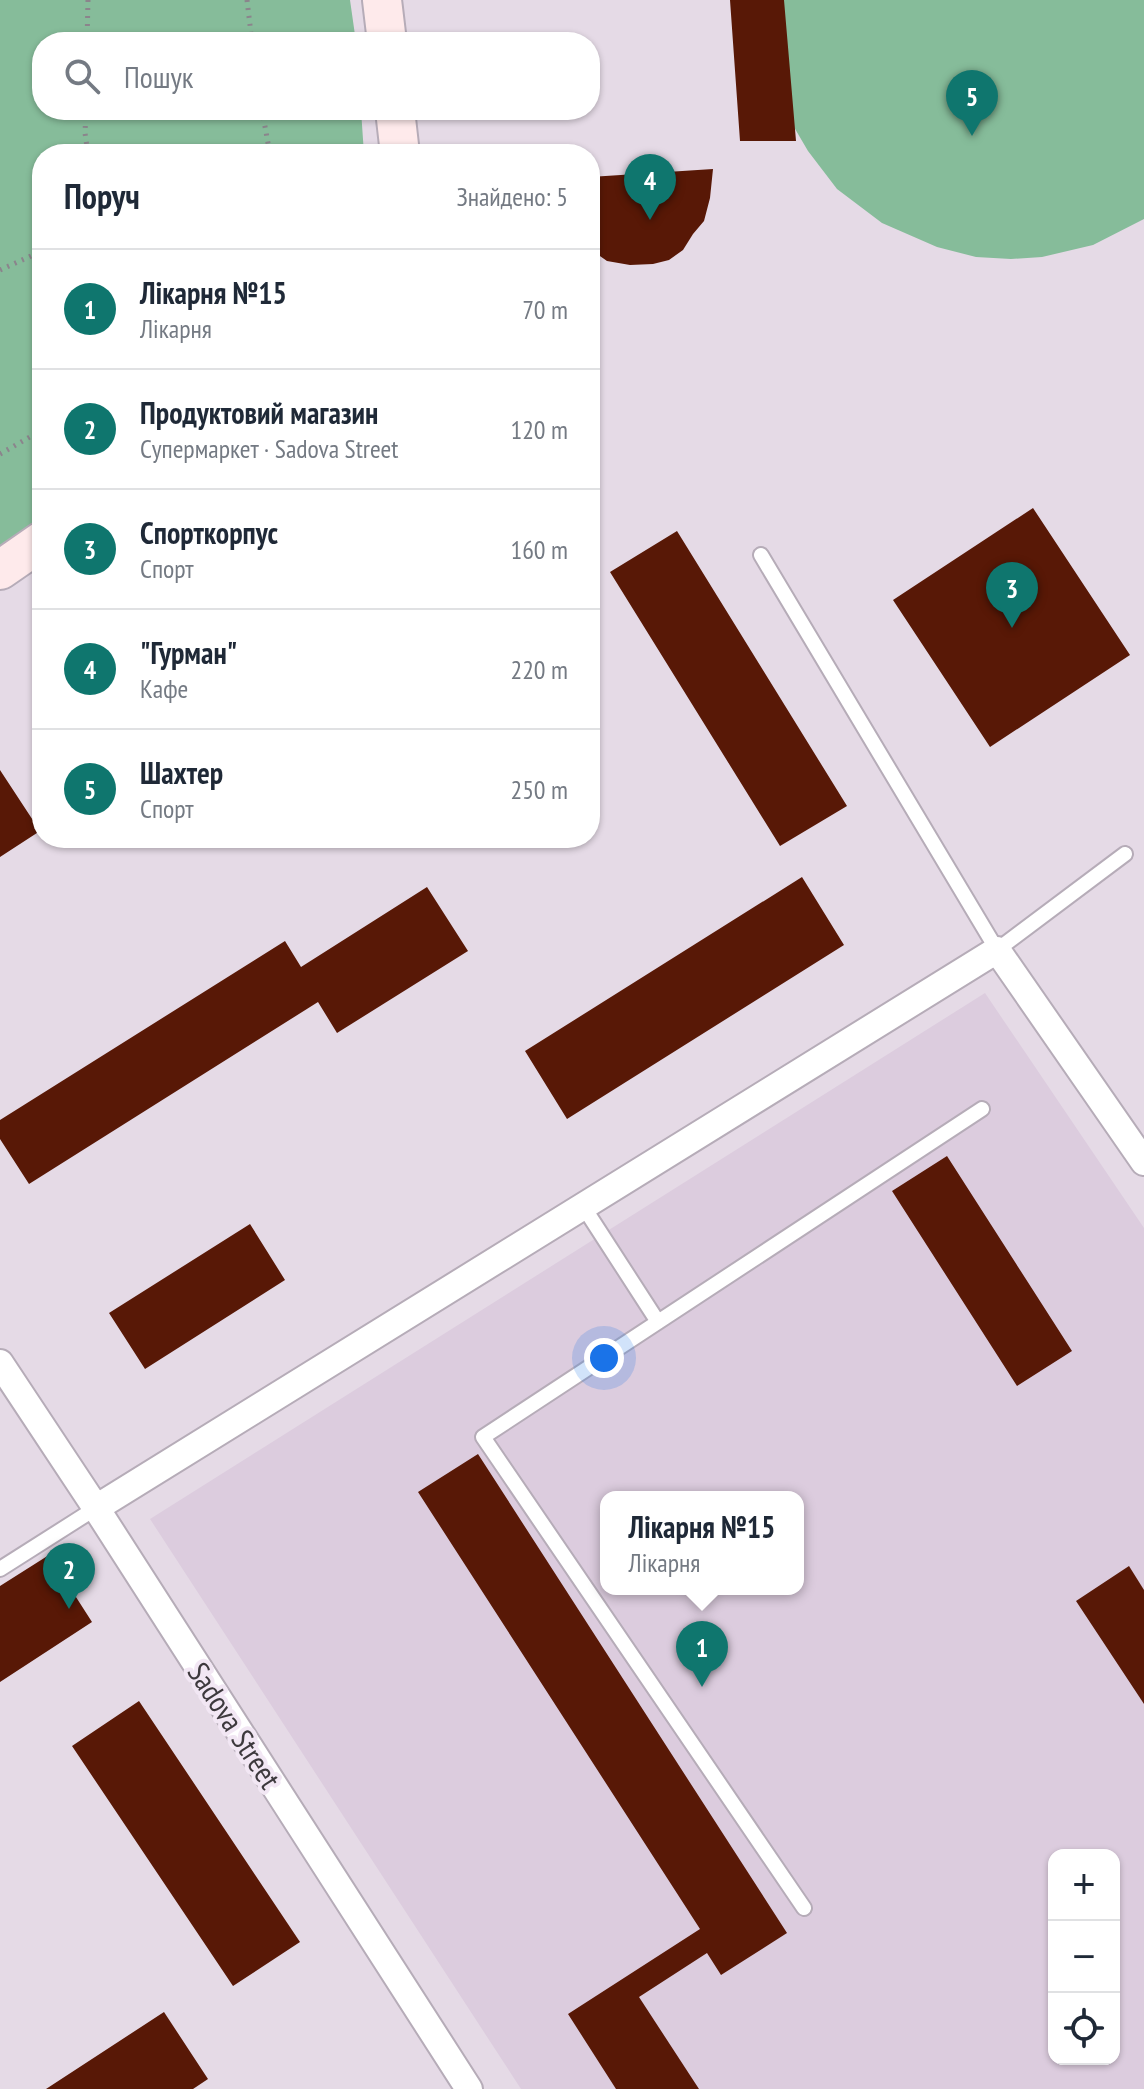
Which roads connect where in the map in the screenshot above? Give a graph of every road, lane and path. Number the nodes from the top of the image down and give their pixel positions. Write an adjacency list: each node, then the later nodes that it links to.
1 (88, 0): 4 (path)
2 (247, 0): 5 (path)
3 (382, 0): 6 (street)
4 (87, 32)
5 (251, 32)
6 (386, 32)
7 (86, 120): 10 (path)
8 (264, 120): 11 (path)
9 (396, 120): 12 (street)
10 (87, 144)
11 (268, 144)
12 (399, 144)
13 (32, 256): 14 (path)
14 (0, 270)
15 (32, 436): 16 (path)
16 (0, 454)
17 (32, 548): 19 (street)
18 (761, 555): 21 (lane)
19 (0, 570)
20 (1125, 854): 21 (lane)
21 (997, 950): 23 (street); 24 (street)
22 (982, 1109): 25 (lane)
23 (1144, 1162)
24 (583, 1206): 25 (lane); 27 (street)
25 (658, 1322): 29 (lane)
26 (0, 1363): 27 (street, Sadova Street)
27 (96, 1508): 28 (lane); 30 (street, Sadova Street)
28 (0, 1569)
29 (804, 1908)
30 (469, 2089)

